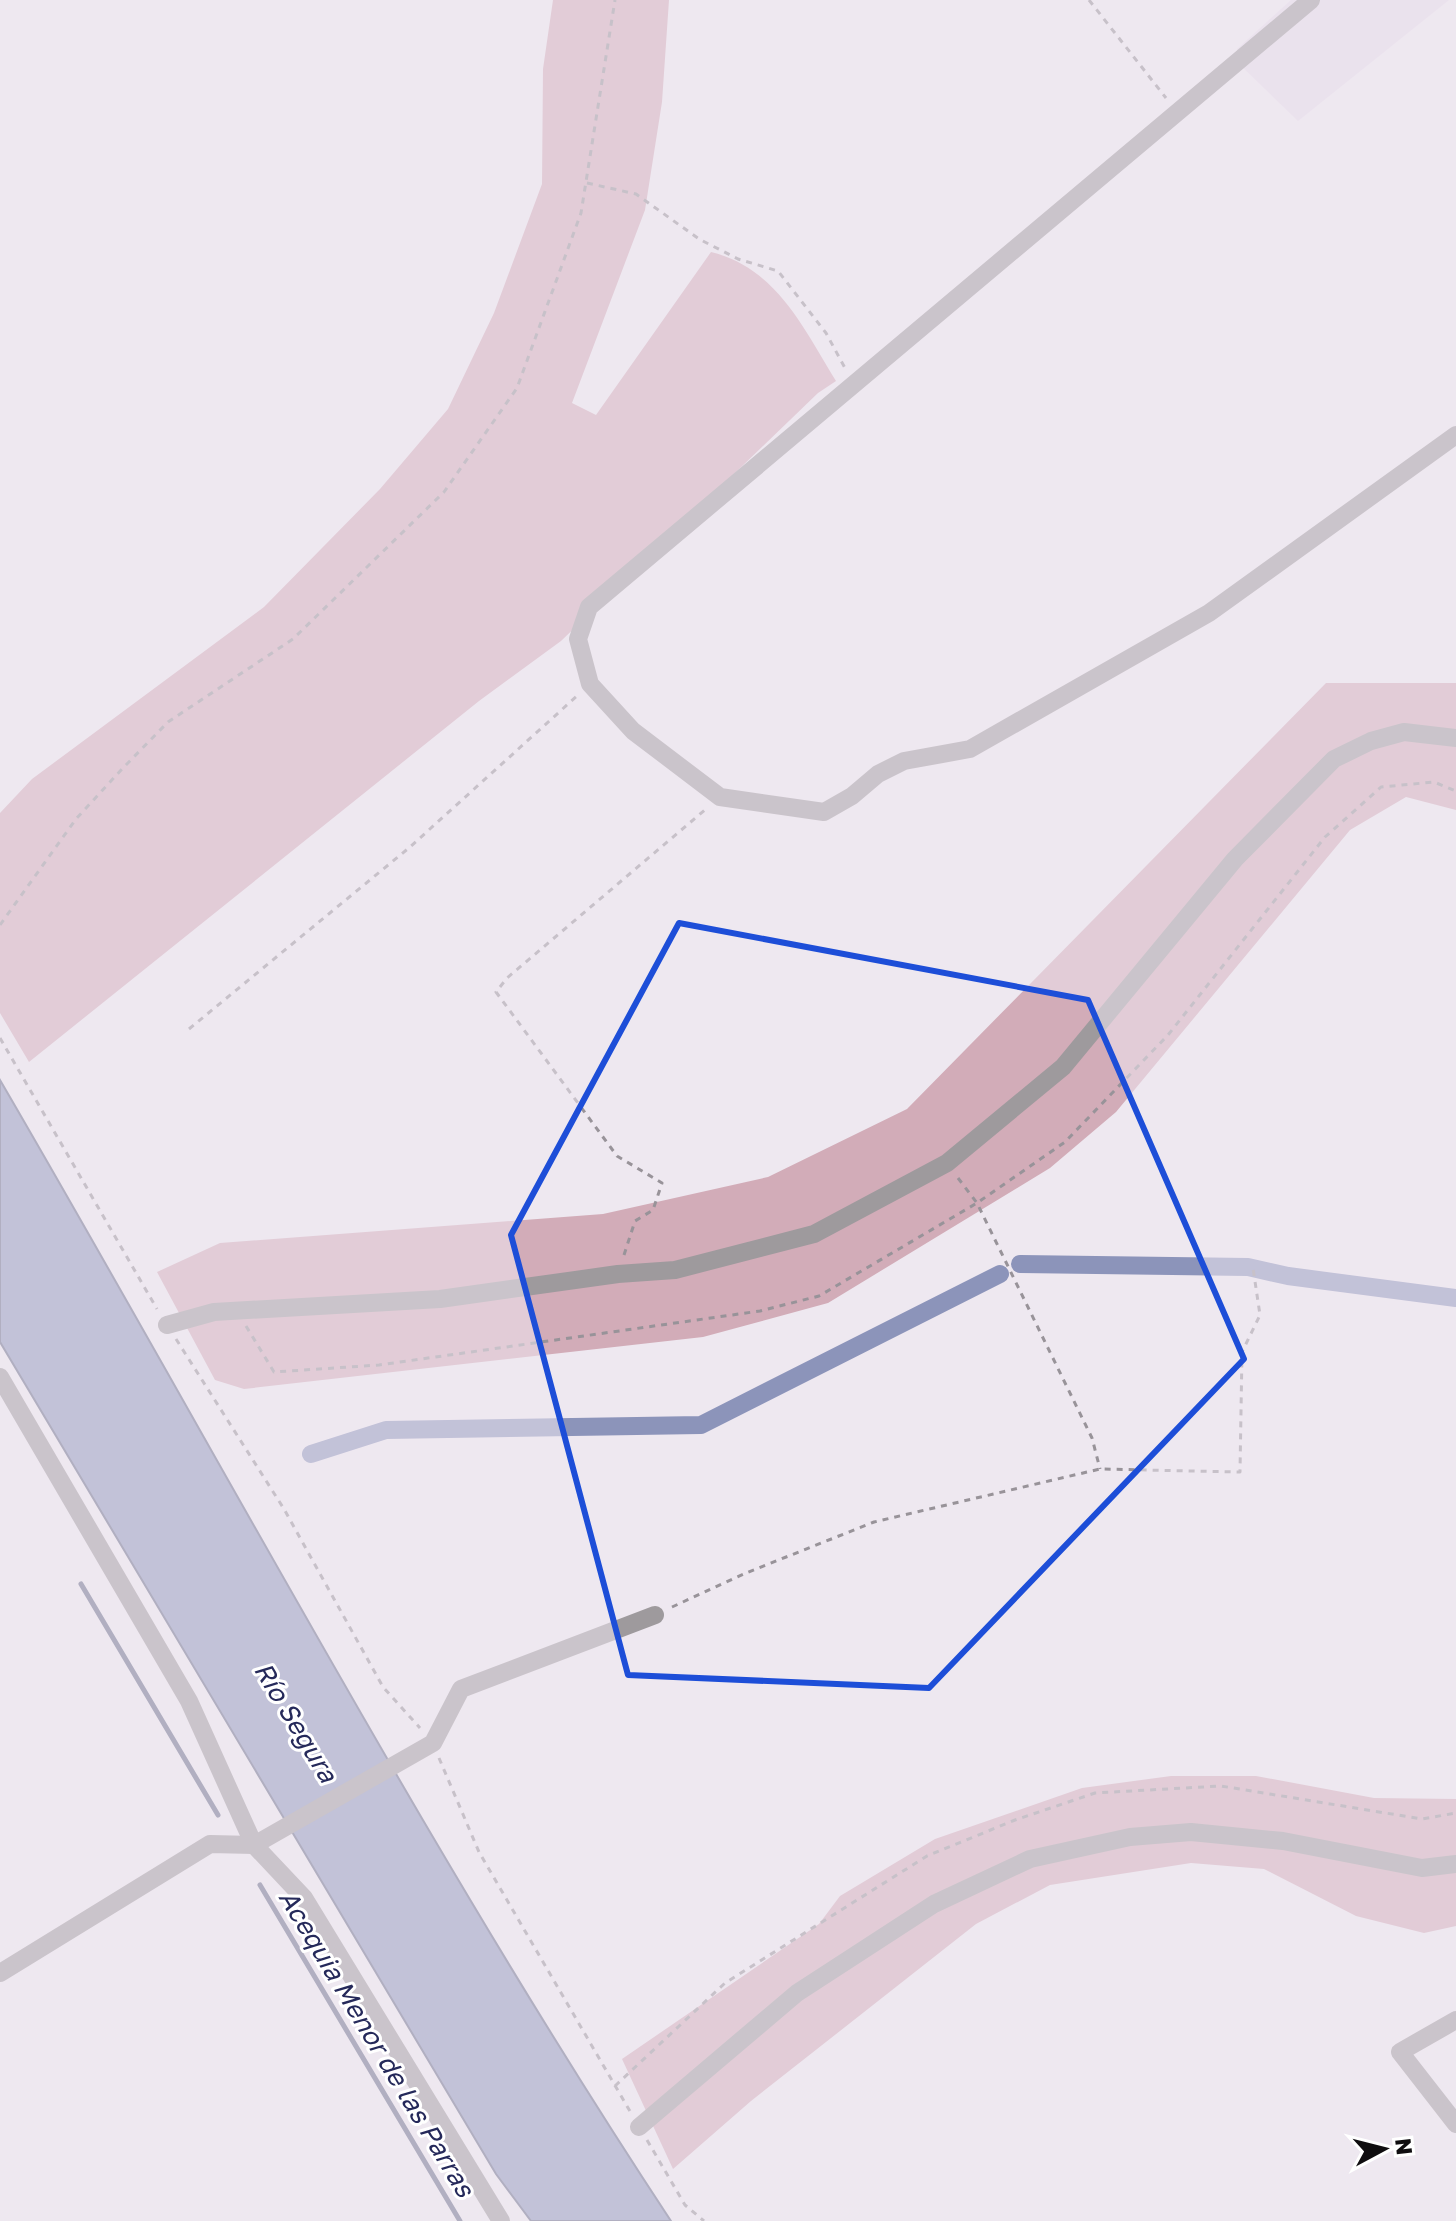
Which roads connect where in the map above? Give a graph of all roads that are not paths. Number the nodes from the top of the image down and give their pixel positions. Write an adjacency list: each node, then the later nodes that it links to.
1 (1311, 0): 2 (street)
2 (1456, 435)
3 (1456, 738): 4 (street)
4 (167, 1325)
5 (0, 1377): 7 (street)
6 (655, 1615): 7 (street)
7 (254, 1845): 9 (street); 13 (street)
8 (1456, 1864): 12 (street)
9 (0, 1973)
10 (1456, 2020): 11 (street)
11 (1456, 2124)
12 (639, 2127)
13 (501, 2221)

